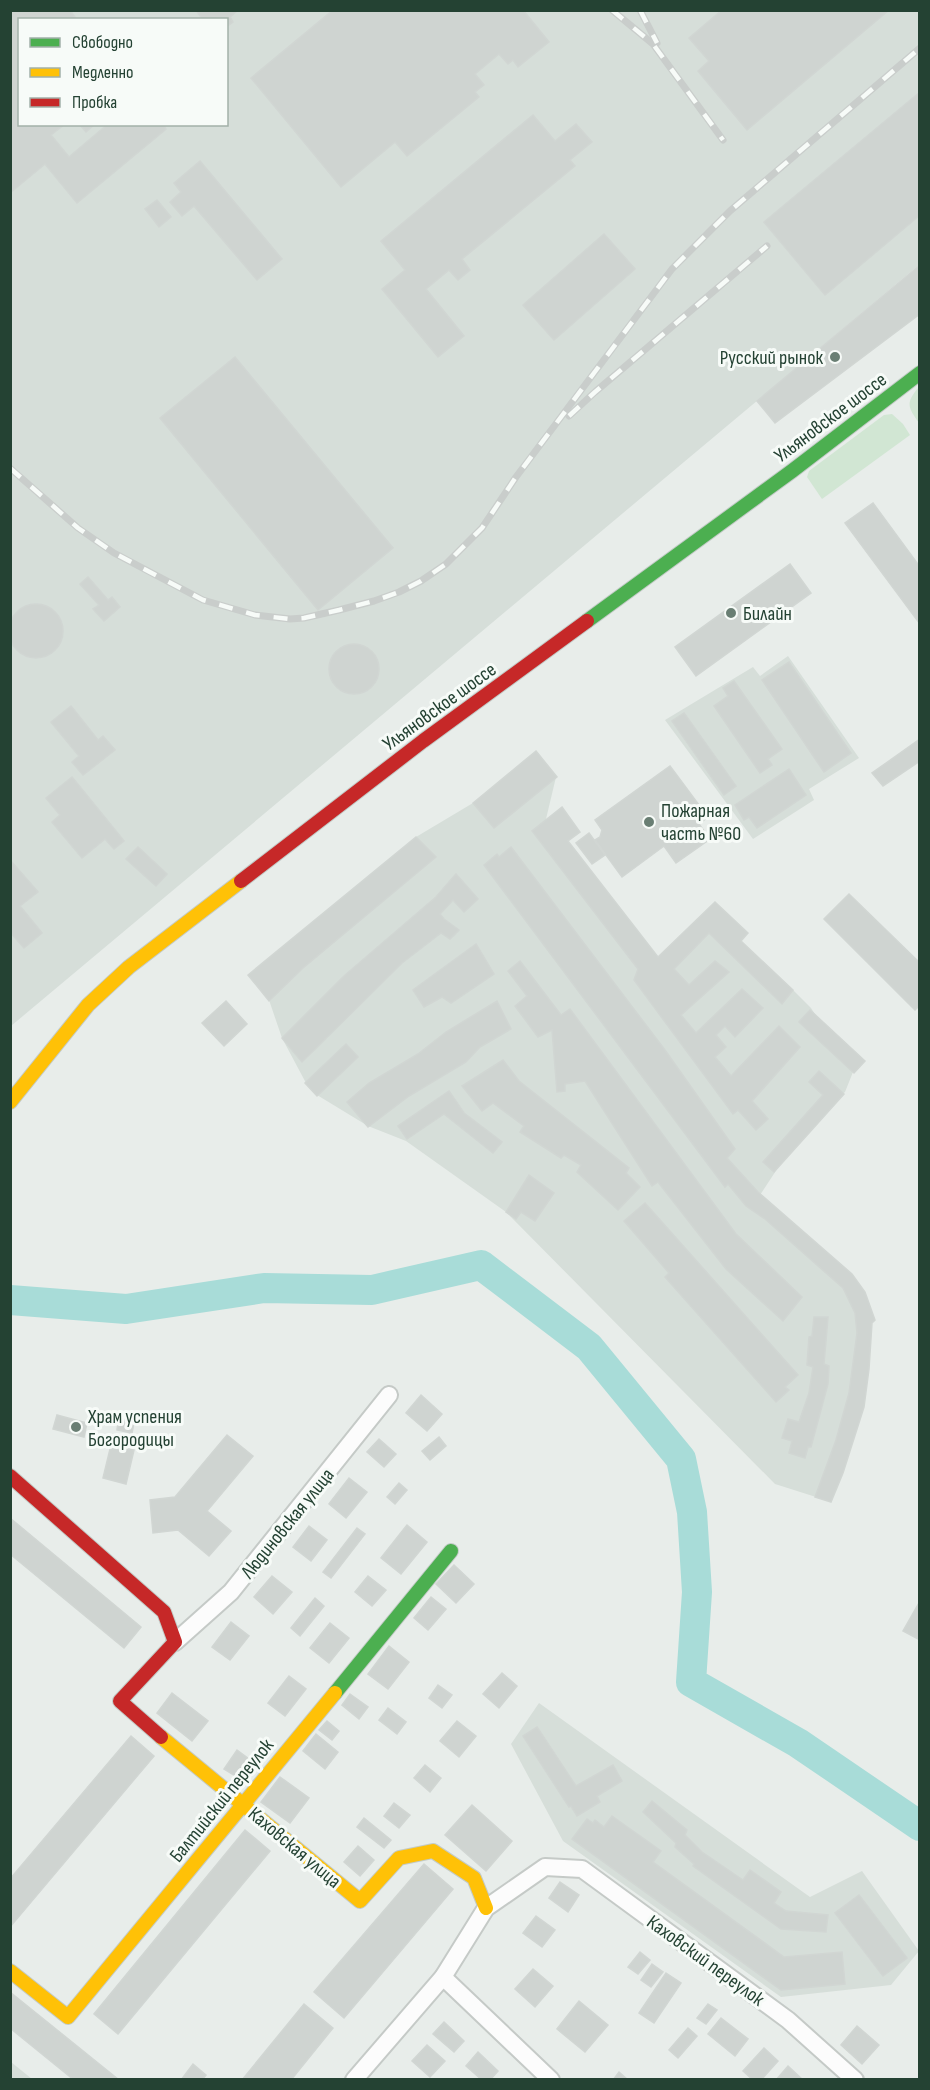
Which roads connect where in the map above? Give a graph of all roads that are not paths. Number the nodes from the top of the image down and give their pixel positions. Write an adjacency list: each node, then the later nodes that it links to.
1 (920, 373): 2 (street, Ульяновское шоссе)
2 (10, 1102)
3 (389, 1395): 6 (street, Людиновская улица)
4 (10, 1476): 6 (street)
5 (451, 1551): 7 (street, Балтийский переулок)
6 (175, 1642): 7 (street, Каховская улица)
7 (243, 1804): 8 (street, Каховская улица); 9 (street, Балтийский переулок)
8 (486, 1908): 10 (street); 13 (street, Каховский переулок)
9 (10, 1971)
10 (443, 1977): 11 (street); 12 (street)
11 (354, 2079)
12 (551, 2079)
13 (855, 2079)

